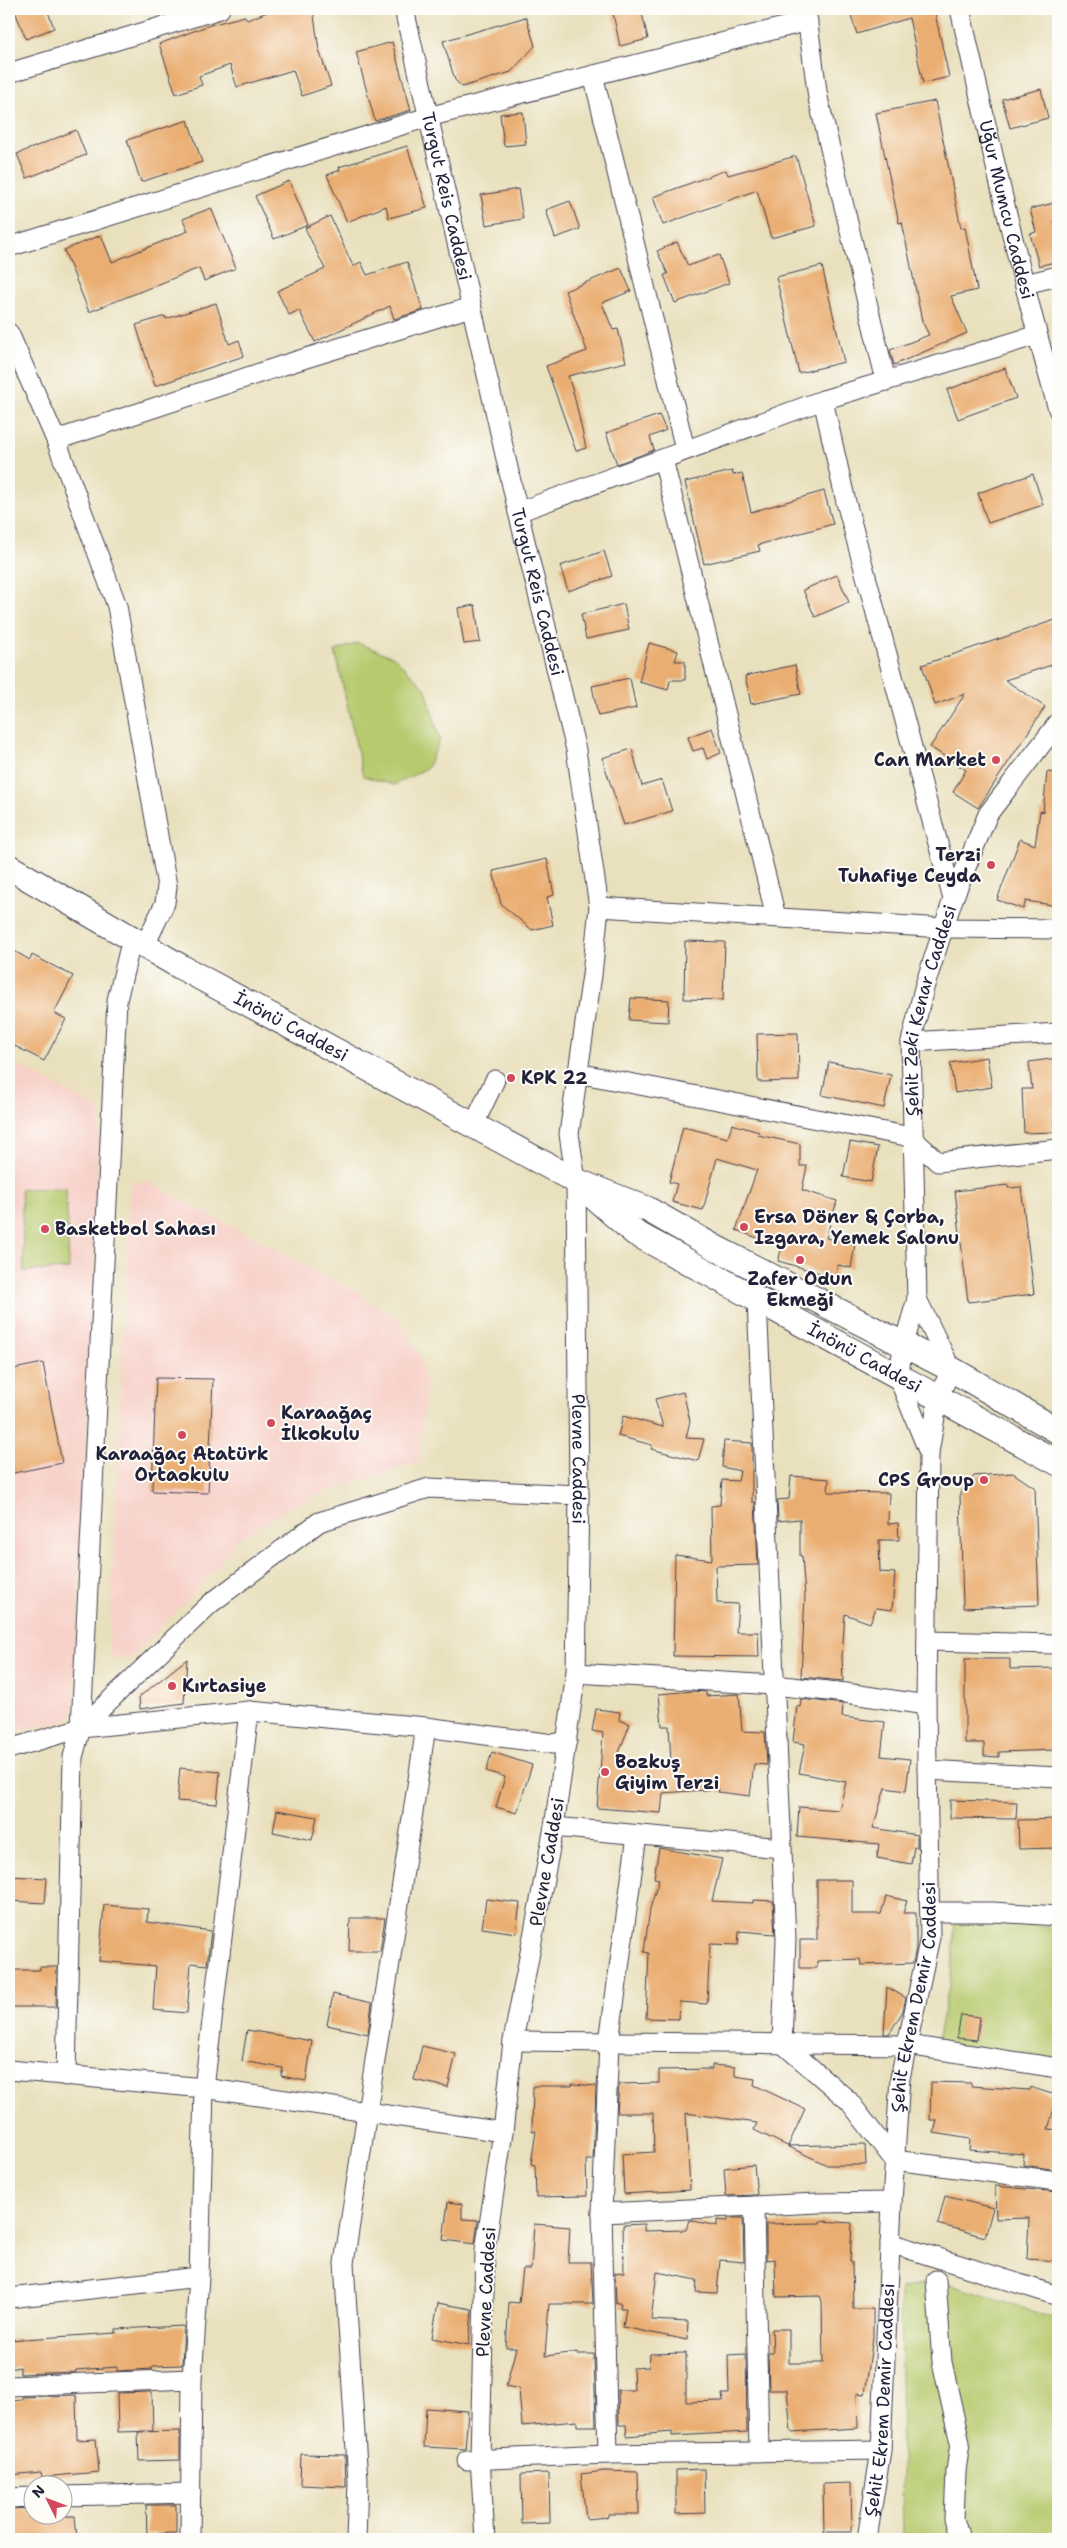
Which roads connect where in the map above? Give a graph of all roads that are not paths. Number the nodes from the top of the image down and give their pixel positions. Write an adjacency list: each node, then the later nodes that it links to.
1 (220, 9): 5 (street)
2 (404, 9): 7 (street, Turgut Reis Caddesi)
3 (960, 9): 10 (street, Uğur Mumcu Caddesi)
4 (807, 15): 6 (street); 14 (street)
5 (9, 73)
6 (593, 75): 7 (street); 18 (street)
7 (428, 117): 8 (street); 11 (street, Turgut Reis Caddesi)
8 (9, 247)
9 (1058, 276): 10 (street)
10 (1025, 284): 13 (street, Uğur Mumcu Caddesi)
11 (471, 307): 17 (street); 20 (street, Turgut Reis Caddesi)
12 (9, 333): 17 (street)
13 (1037, 336): 14 (street); 16 (street, Uğur Mumcu Caddesi)
14 (886, 381): 15 (street)
15 (823, 400): 18 (street); 23 (street)
16 (1058, 409)
17 (56, 440): 28 (street)
18 (686, 449): 19 (street)
19 (664, 459): 20 (street); 25 (street)
20 (518, 512): 24 (street, Turgut Reis Caddesi)
21 (1058, 723): 23 (street, Şehit Zeki Kenar Caddesi)
22 (9, 867): 28 (main road, İnönü Caddesi)
23 (953, 899): 26 (street, Şehit Zeki Kenar Caddesi)
24 (599, 907): 25 (street); 31 (street, Turgut Reis Caddesi)
25 (776, 917): 26 (street)
26 (944, 928): 27 (street); 30 (street, Şehit Zeki Kenar Caddesi)
27 (1058, 929)
28 (138, 941): 33 (main road, İnönü Caddesi); 54 (street)
29 (1058, 1033): 30 (street)
30 (910, 1042): 34 (street, Şehit Zeki Kenar Caddesi)
31 (577, 1073): 34 (street); 36 (street, Turgut Reis Caddesi)
32 (494, 1080): 33 (street)
33 (474, 1124): 36 (main road, İnönü Caddesi)
34 (912, 1137): 35 (street); 37 (street, Şehit Zeki Kenar Caddesi)
35 (1058, 1149)
36 (576, 1181): 38 (main road, İnönü Caddesi); 39 (main road, İnönü Caddesi); 46 (street, Plevne Caddesi)
37 (917, 1299): 39 (street); 40 (street)
38 (757, 1301): 41 (main road, İnönü Caddesi); 50 (street)
39 (904, 1343): 40 (main road, İnönü Caddesi); 41 (street)
40 (951, 1368): 42 (street); 43 (main road, İnönü Caddesi)
41 (898, 1377): 42 (main road, İnönü Caddesi); 44 (street)
42 (938, 1399): 44 (street); 45 (main road, İnönü Caddesi)
43 (1058, 1431)
44 (929, 1454): 47 (street, Şehit Ekrem Demir Caddesi)
45 (1058, 1463)
46 (579, 1495): 49 (street, Plevne Caddesi); 54 (street)
47 (927, 1641): 48 (street); 51 (street, Şehit Ekrem Demir Caddesi)
48 (1058, 1644)
49 (576, 1673): 50 (street); 55 (street, Plevne Caddesi)
50 (774, 1685): 51 (street); 61 (street)
51 (926, 1705): 57 (street, Şehit Ekrem Demir Caddesi)
52 (249, 1711): 53 (street); 54 (street); 71 (street)
53 (426, 1727): 55 (street); 72 (street)
54 (81, 1728): 56 (street); 70 (street)
55 (567, 1741): 59 (street, Plevne Caddesi)
56 (9, 1749)
57 (927, 1770): 58 (street); 62 (street, Şehit Ekrem Demir Caddesi)
58 (1058, 1777)
59 (554, 1827): 60 (street); 64 (street, Plevne Caddesi)
60 (637, 1835): 61 (street); 65 (street)
61 (782, 1848): 66 (street)
62 (930, 1912): 63 (street); 67 (street, Şehit Ekrem Demir Caddesi)
63 (1058, 1916)
64 (514, 2041): 65 (street); 73 (street, Plevne Caddesi)
65 (609, 2042): 66 (street); 78 (street)
66 (782, 2043): 67 (street); 74 (street)
67 (907, 2045): 68 (street); 74 (street, Şehit Ekrem Demir Caddesi)
68 (1058, 2068)
69 (9, 2070): 70 (street)
70 (66, 2076): 71 (street)
71 (204, 2088): 72 (street); 80 (street)
72 (366, 2113): 73 (street); 95 (street)
73 (503, 2132): 89 (street, Plevne Caddesi)
74 (894, 2160): 75 (street); 76 (street, Şehit Ekrem Demir Caddesi)
75 (1058, 2181)
76 (892, 2202): 77 (street); 79 (street, Şehit Ekrem Demir Caddesi)
77 (754, 2206): 78 (street); 87 (street)
78 (602, 2213): 88 (street)
79 (890, 2243): 82 (street); 86 (street, Şehit Ekrem Demir Caddesi)
80 (199, 2277): 83 (street); 84 (street)
81 (936, 2280): 98 (street)
82 (1058, 2296)
83 (9, 2298)
84 (192, 2379): 85 (street); 90 (street)
85 (9, 2386)
86 (881, 2450): 87 (street); 97 (street, Şehit Ekrem Demir Caddesi)
87 (759, 2451): 88 (street)
88 (608, 2454): 89 (street)
89 (474, 2459): 96 (street, Plevne Caddesi)
90 (191, 2493): 91 (street); 94 (street)
91 (72, 2496)
92 (22, 2497): 93 (street)
93 (9, 2498)
94 (190, 2539)
95 (356, 2539)
96 (485, 2539)
97 (867, 2539)
98 (960, 2539)

